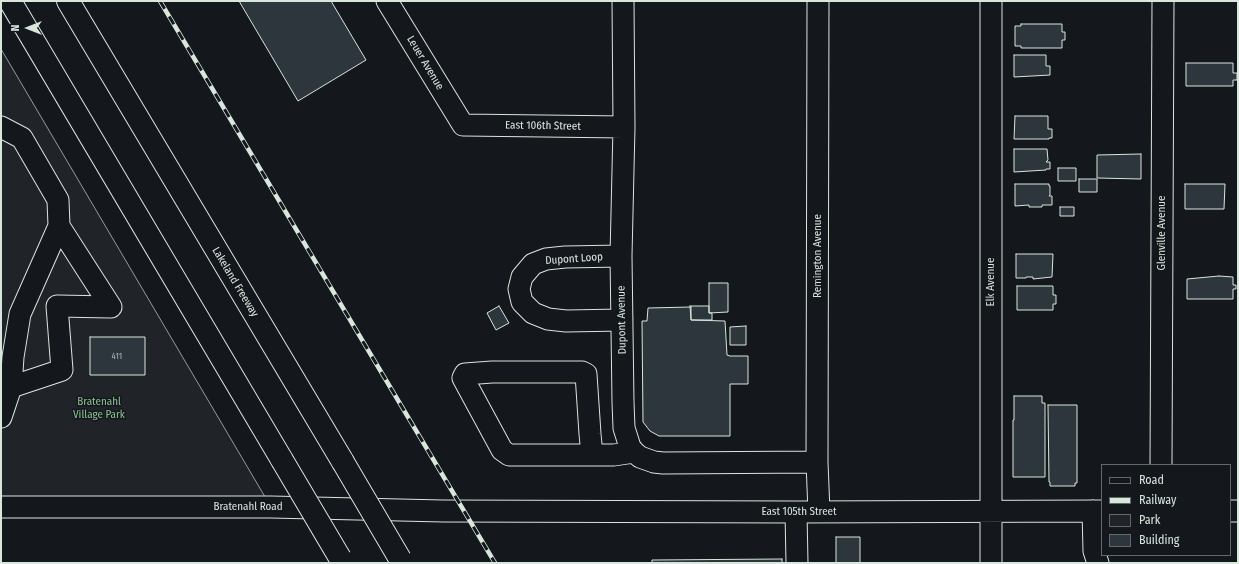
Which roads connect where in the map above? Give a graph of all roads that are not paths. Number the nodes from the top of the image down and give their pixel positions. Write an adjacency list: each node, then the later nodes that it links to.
1 (10, 1): 28 (highway, bridge)
2 (68, 1): 29 (highway, Lakeland Freeway, bridge)
3 (387, 1): 8 (street, Leuer Avenue)
4 (623, 1): 10 (street, Dupont Avenue)
5 (818, 1): 20 (street, Remington Avenue)
6 (991, 1): 24 (street, Elk Avenue)
7 (1163, 1): 21 (street, Glenville Avenue)
8 (463, 125): 10 (street, East 106th Street)
9 (1, 127): 11 (street)
10 (624, 127): 12 (street, Dupont Avenue)
11 (59, 226): 13 (street); 14 (street)
12 (621, 256): 15 (street, Dupont Avenue); 15 (street, Dupont Loop)
13 (28, 299): 14 (street); 16 (street)
14 (57, 306): 16 (street)
15 (622, 320): 18 (street, Dupont Avenue)
16 (12, 387): 17 (street)
17 (1, 417)
18 (634, 452): 19 (street); 20 (street)
19 (592, 455): 19 (street)
20 (817, 462): 27 (street, Remington Avenue)
21 (1161, 464)
22 (1, 507): 23 (street, Bratenahl Road)
23 (495, 511): 26 (street, East 105th Street)
24 (991, 511): 25 (street, East 105th Street); 27 (street, East 105th Street); 31 (street, Elk Avenue)
25 (1097, 511): 32 (street)
26 (796, 512): 27 (street, East 105th Street); 30 (street)
27 (819, 512)
28 (342, 561)
29 (401, 561)
30 (797, 563)
31 (991, 563)
32 (1098, 563)

